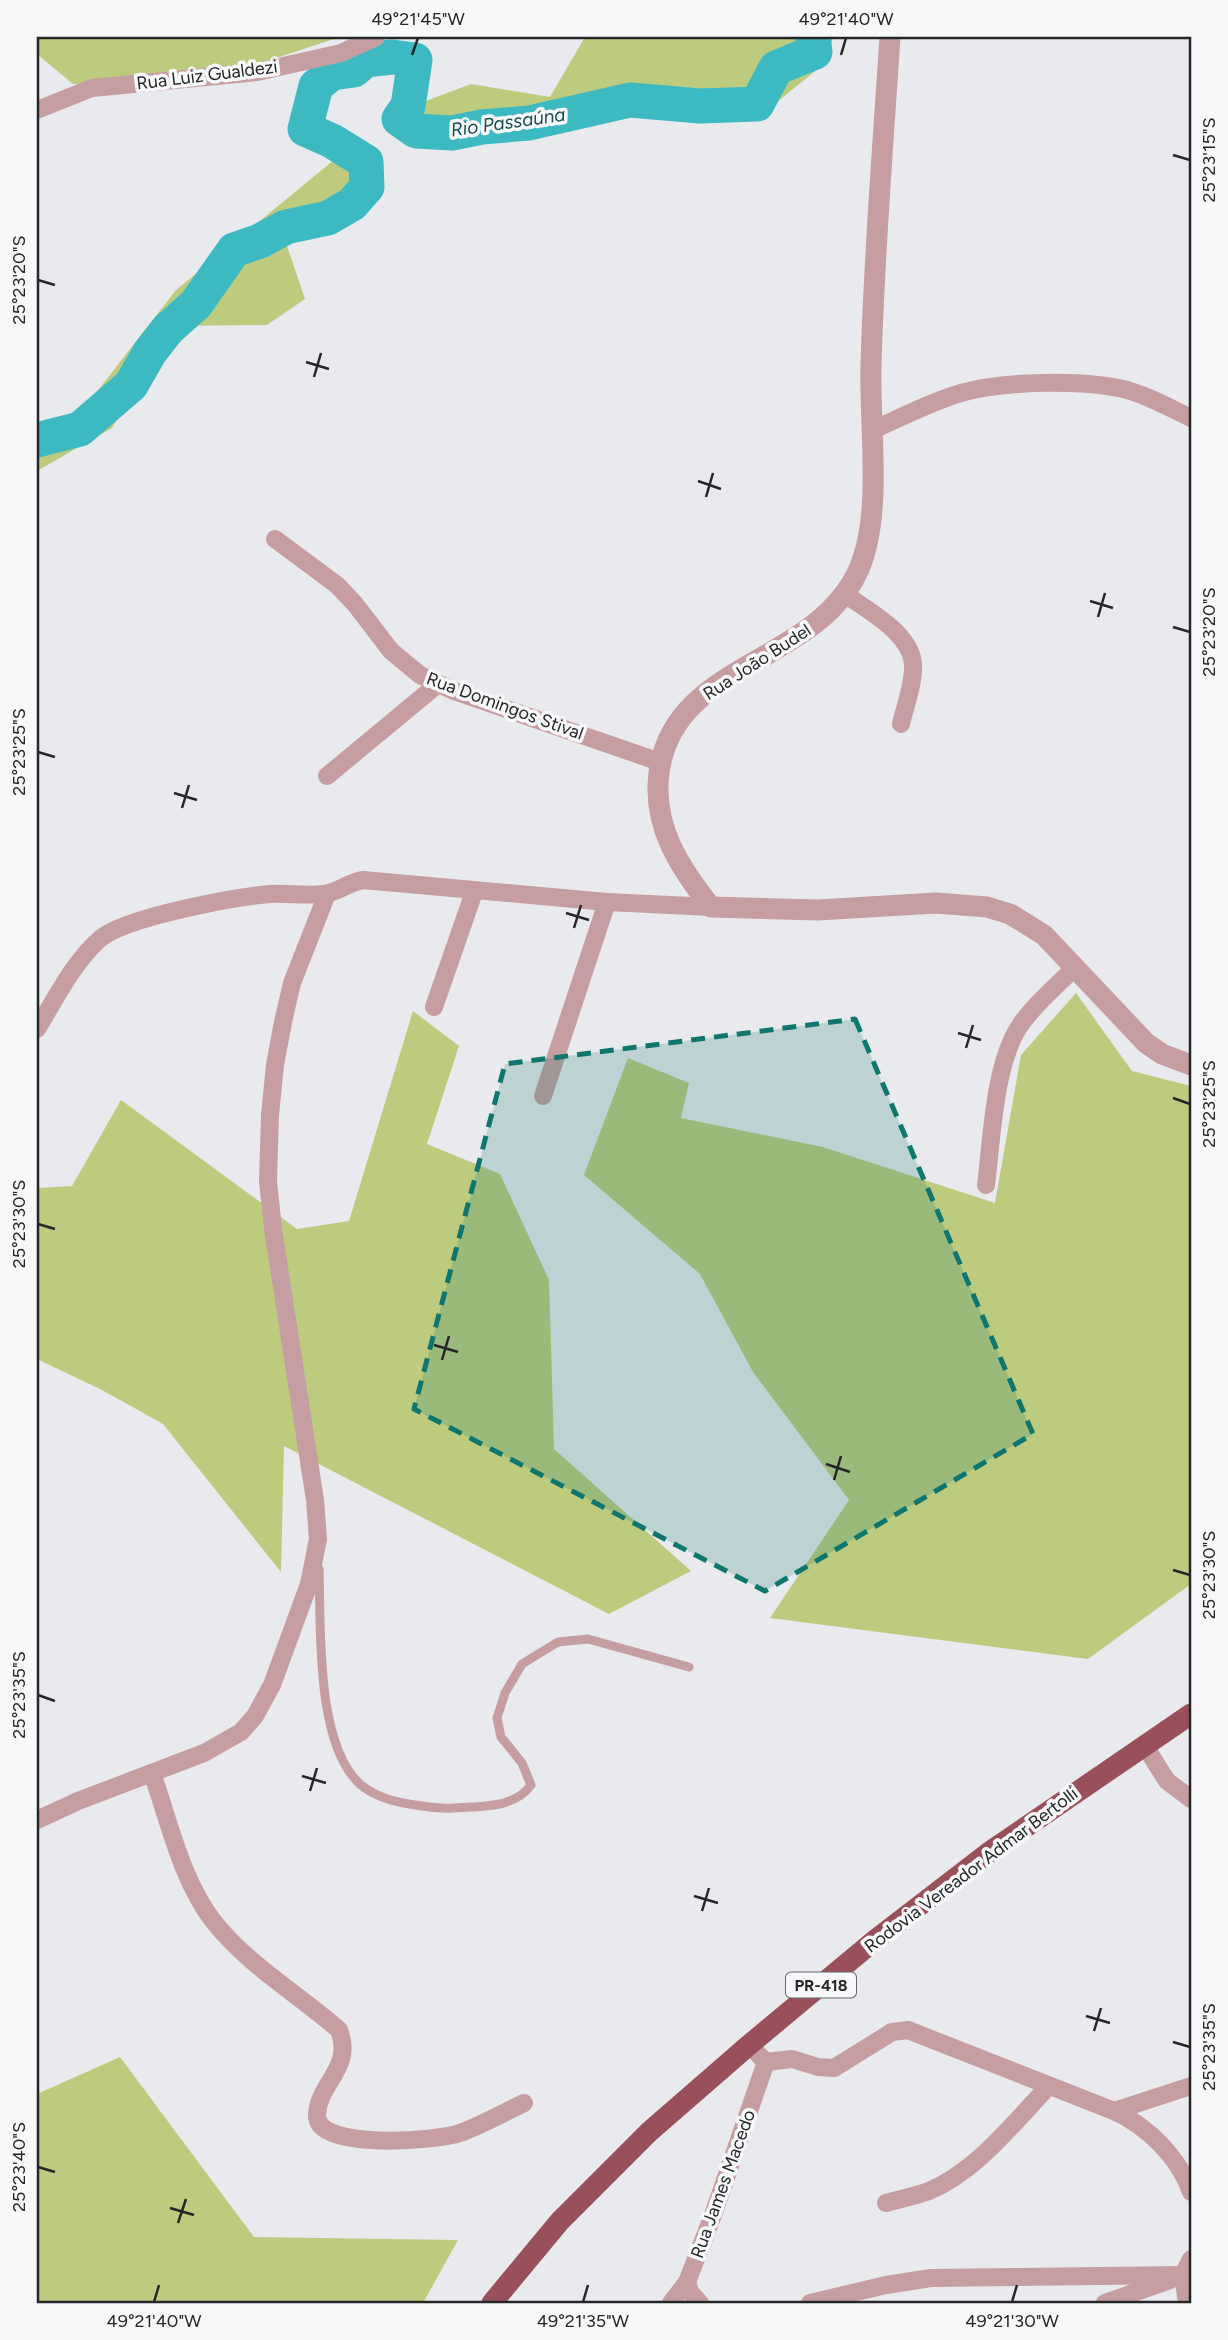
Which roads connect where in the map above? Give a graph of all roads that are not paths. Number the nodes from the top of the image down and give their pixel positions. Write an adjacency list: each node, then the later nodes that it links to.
1 (376, 37): 3 (street, Rua Luiz Gualdezi)
2 (890, 37): 5 (street, Rua João Budel)
3 (37, 110)
4 (1191, 418): 5 (street)
5 (871, 431): 7 (street, Rua João Budel)
6 (275, 539): 8 (street, Rua Domingos Stival)
7 (845, 594): 9 (street); 10 (street, Rua João Budel)
8 (438, 684): 10 (street, Rua Domingos Stival); 11 (street)
9 (901, 724)
10 (660, 762): 15 (street, Rua João Budel)
11 (327, 776)
12 (474, 892): 13 (street); 14 (street); 17 (street)
13 (327, 894): 18 (street); 22 (street)
14 (607, 902): 15 (street); 20 (street)
15 (711, 907): 16 (street)
16 (1074, 968): 19 (street); 21 (street)
17 (434, 1007)
18 (37, 1029)
19 (1191, 1065)
20 (543, 1096)
21 (986, 1185)
22 (318, 1539): 23 (lane); 26 (street)
23 (690, 1667)
24 (1191, 1714): 25 (highway, Rodovia Vereador Admar Bertolli / PR-418)
25 (1145, 1746): 27 (street); 29 (highway, Rodovia Vereador Admar Bertolli / PR-418)
26 (152, 1773): 28 (street); 33 (street)
27 (1191, 1799)
28 (37, 1820)
29 (749, 2045): 30 (street); 39 (highway, Rodovia Vereador Admar Bertolli / PR-418)
30 (766, 2062): 31 (street); 38 (street, Rua James Macedo)
31 (1049, 2086): 34 (street); 36 (street)
32 (1191, 2086): 34 (street)
33 (524, 2103)
34 (1114, 2111): 35 (street)
35 (1191, 2192)
36 (886, 2203)
37 (1187, 2267): 42 (street); 43 (street); 44 (street)
38 (687, 2282): 40 (street); 41 (street, Rua James Macedo)
39 (492, 2303)
40 (671, 2303)
41 (700, 2303)
42 (810, 2303)
43 (1105, 2303)
44 (1187, 2303)

